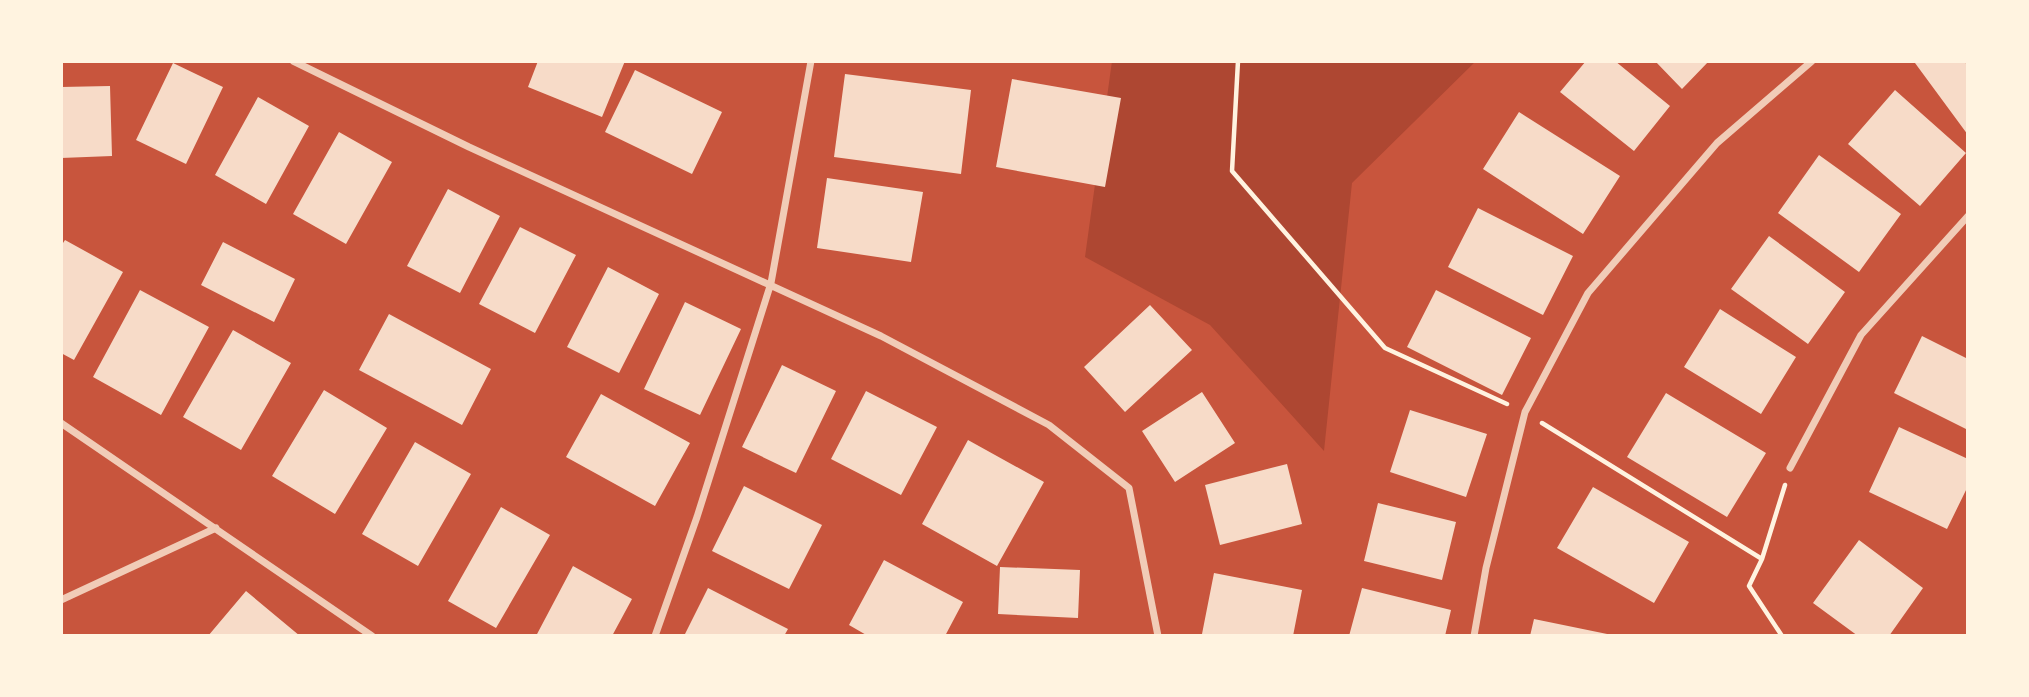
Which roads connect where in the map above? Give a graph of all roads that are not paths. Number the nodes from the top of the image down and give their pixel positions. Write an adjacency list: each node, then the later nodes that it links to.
1 (293, 61): 5 (street)
2 (811, 61): 5 (street)
3 (1812, 61): 13 (street)
4 (1968, 216): 7 (street)
5 (771, 283): 11 (street); 12 (street)
6 (61, 423): 8 (street)
7 (1790, 468)
8 (216, 528): 9 (street); 10 (street)
9 (61, 600)
10 (372, 636)
11 (655, 636)
12 (1158, 636)
13 (1474, 636)

